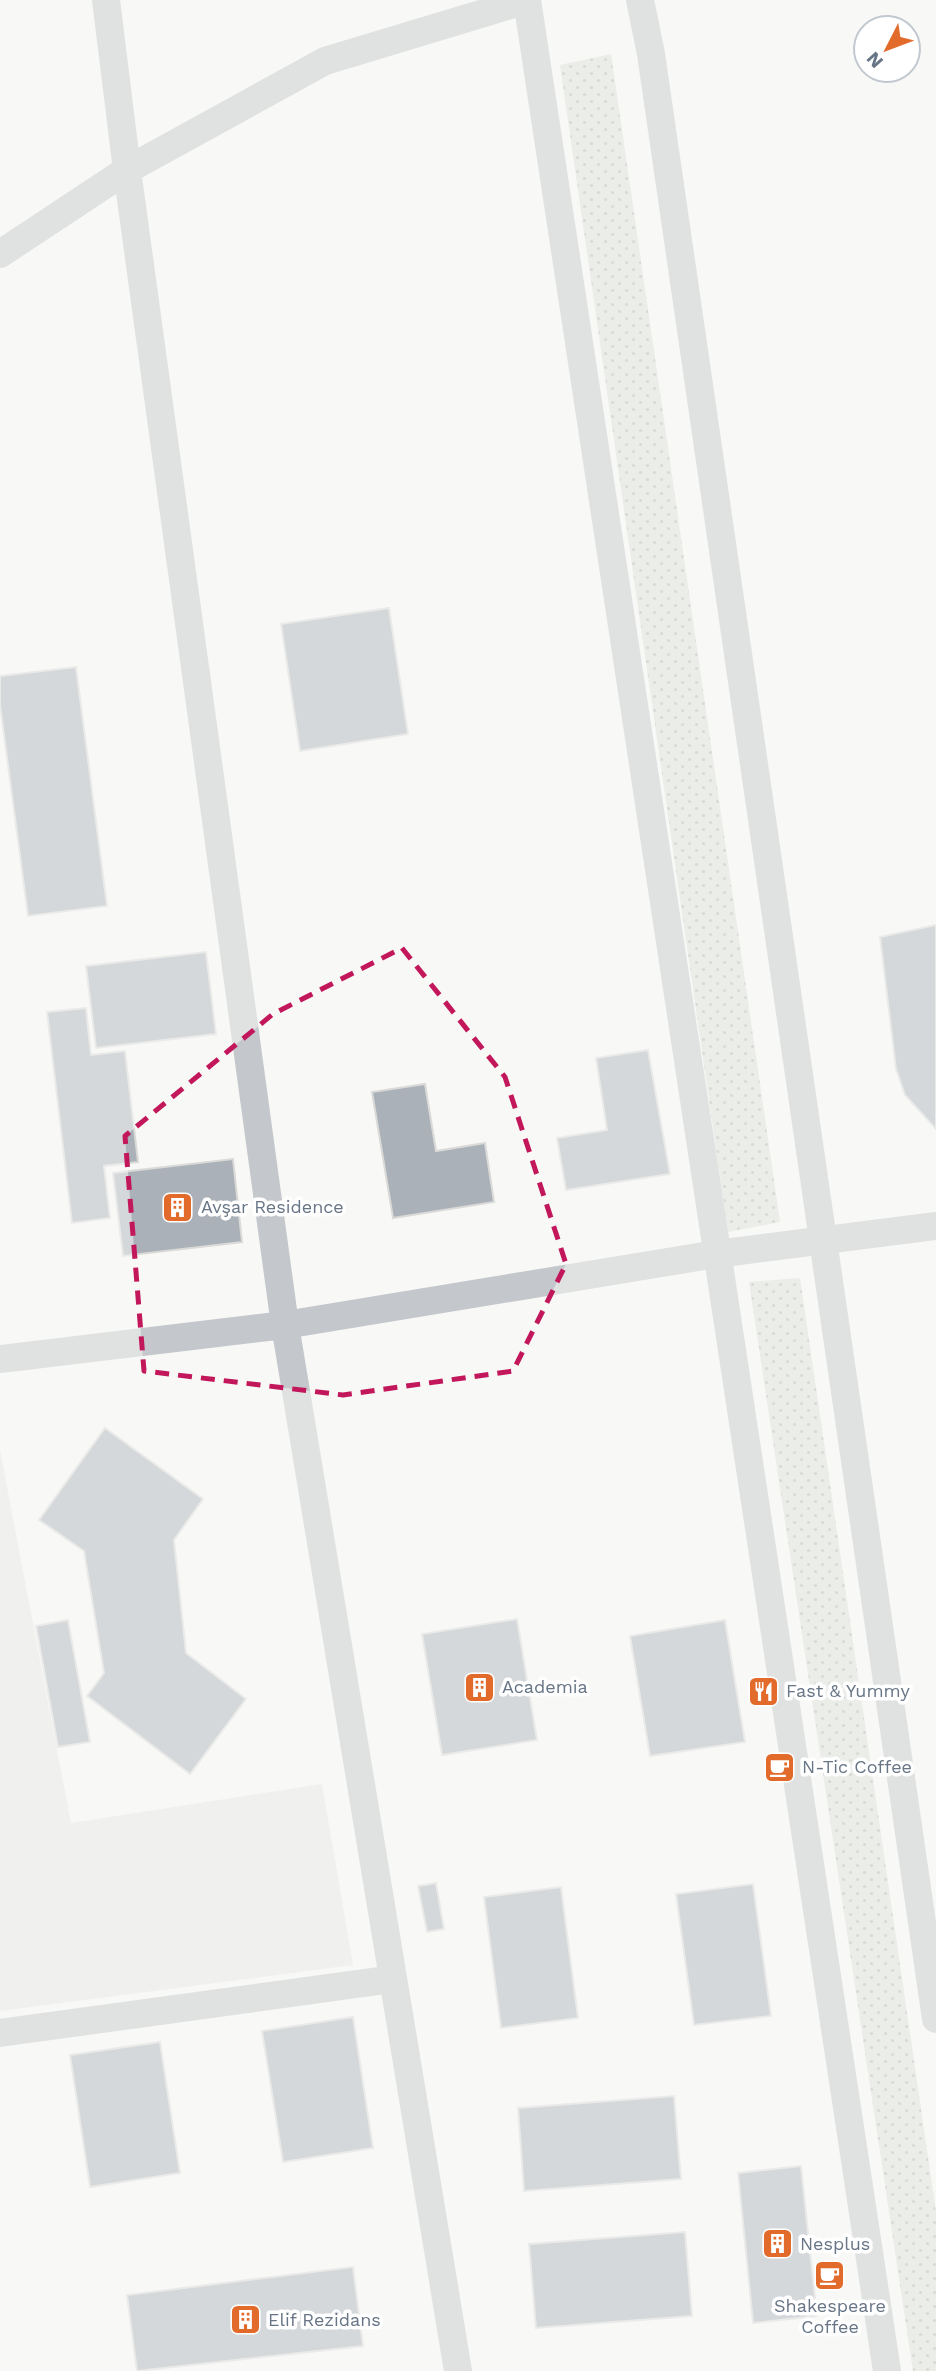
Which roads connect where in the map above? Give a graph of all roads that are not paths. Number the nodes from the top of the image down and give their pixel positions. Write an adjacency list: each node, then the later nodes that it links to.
1 (107, 0): 4 (street)
2 (640, 0): 7 (street)
3 (517, 1): 4 (street); 8 (street)
4 (127, 170): 5 (street); 9 (street)
5 (0, 254)
6 (936, 1226): 7 (street)
7 (824, 1238): 8 (street); 12 (street)
8 (716, 1254): 9 (street); 15 (street)
9 (285, 1325): 10 (street); 11 (street)
10 (0, 1359)
11 (393, 1979): 13 (street); 14 (street)
12 (936, 2019)
13 (0, 2033)
14 (458, 2371)
15 (887, 2371)

